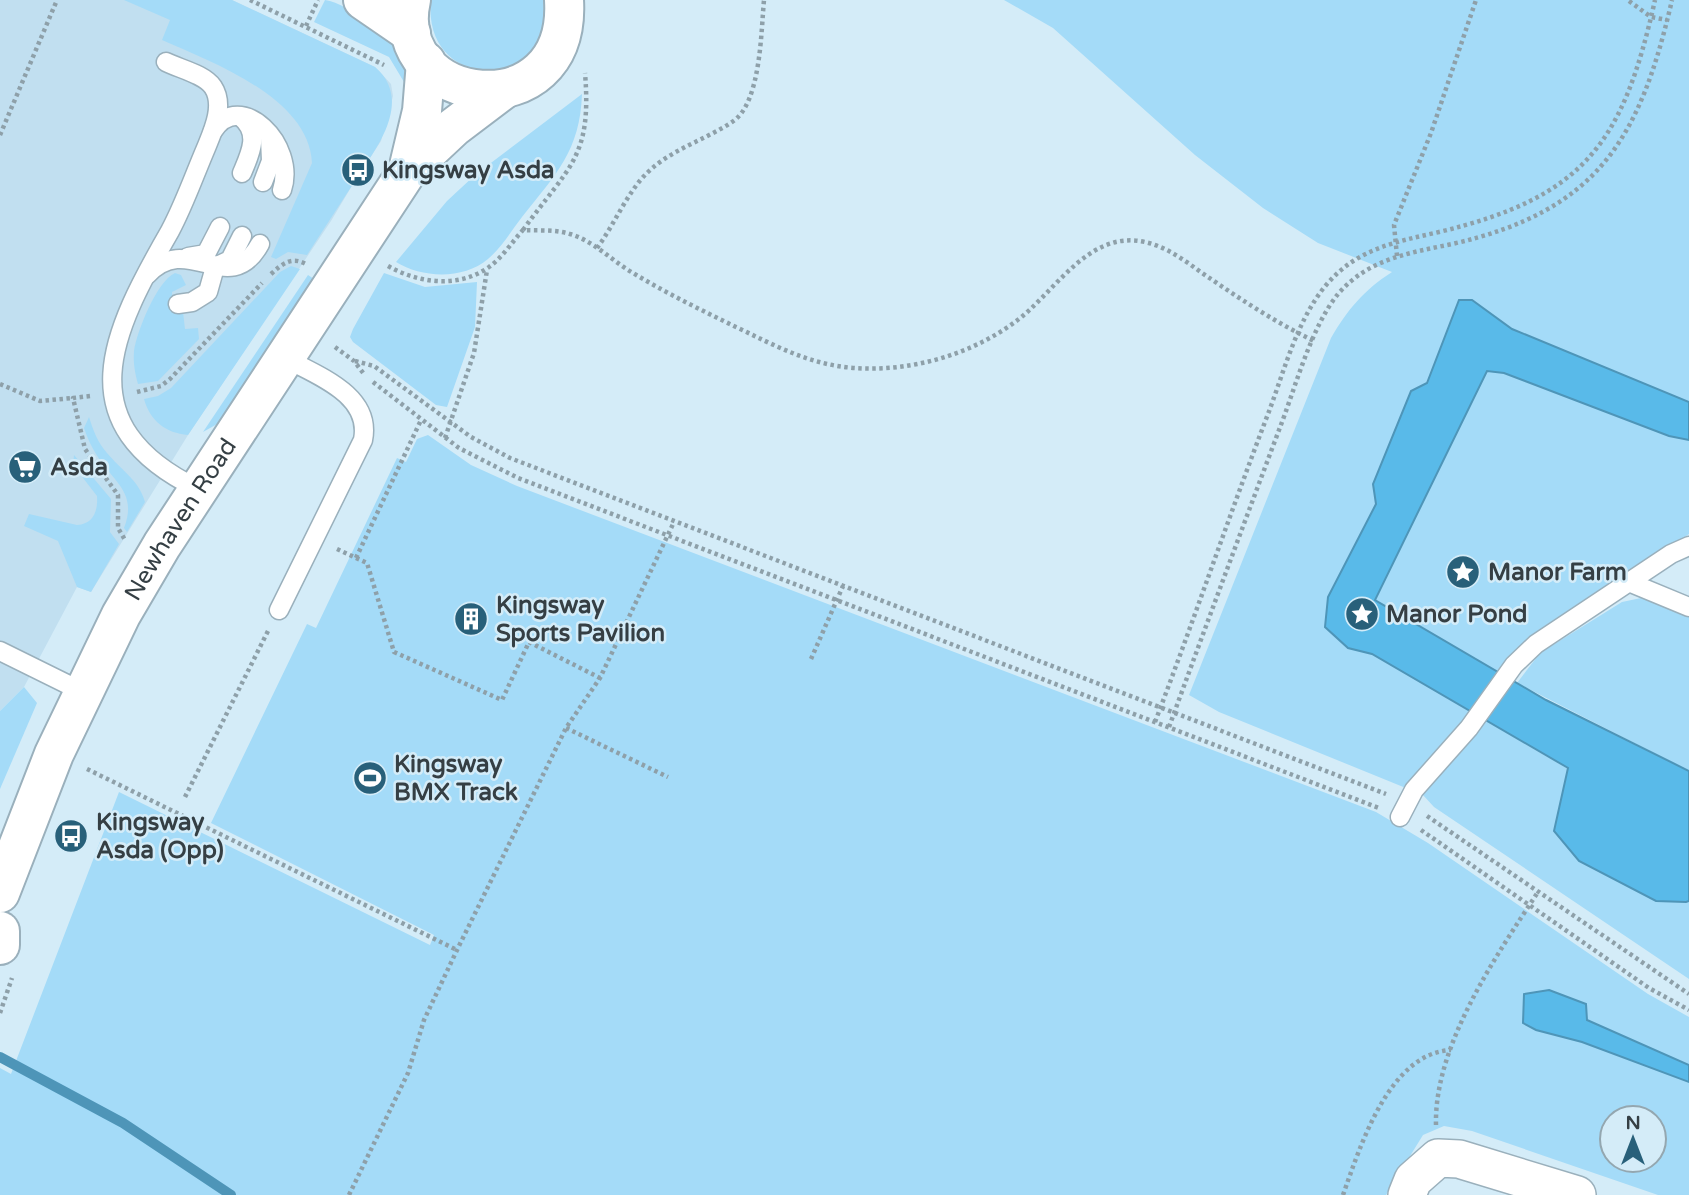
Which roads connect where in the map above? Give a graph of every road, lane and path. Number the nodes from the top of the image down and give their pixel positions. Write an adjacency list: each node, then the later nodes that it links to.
1 (57, 0): 25 (path)
2 (250, 0): 13 (path)
3 (318, 0): 13 (path)
4 (363, 0): 14 (street)
5 (564, 0): 21 (street, Newhaven Road)
6 (764, 0): 35 (path)
7 (1476, 0): 33 (path)
8 (1656, 0): 11 (path)
9 (1672, 0): 12 (path)
10 (1629, 1): 11 (path)
11 (1651, 17): 12 (path); 33 (path)
12 (1667, 20): 36 (path)
13 (306, 26): 17 (path)
14 (416, 32): 21 (street); 26 (street, Newhaven Road)
15 (591, 61): 18 (path)
16 (166, 62): 20 (lane)
17 (388, 69)
18 (585, 73): 19 (path); 31 (path)
19 (577, 81)
20 (214, 89): 22 (lane); 23 (lane)
21 (503, 90): 26 (street, Newhaven Road)
22 (241, 117): 23 (lane); 24 (lane); 27 (lane)
23 (213, 131): 41 (lane)
24 (267, 131): 28 (lane); 29 (lane)
25 (0, 135)
26 (408, 170): 42 (street, Newhaven Road)
27 (242, 173)
28 (263, 182)
29 (282, 190)
30 (220, 227): 37 (lane)
31 (523, 230): 35 (path); 40 (path)
32 (242, 236): 39 (lane)
33 (1395, 242): 36 (path); 44 (path)
34 (260, 244): 39 (lane)
35 (597, 248): 44 (path)
36 (1397, 256): 45 (path)
37 (188, 257): 39 (lane); 41 (lane)
38 (381, 262): 40 (path)
39 (215, 267): 43 (lane)
40 (487, 269): 52 (path)
41 (141, 281): 49 (lane)
42 (334, 282): 47 (street, Newhaven Road); 49 (path)
43 (178, 304)
44 (1299, 334): 45 (path); 70 (path)
45 (1314, 341): 71 (path)
46 (354, 361): 47 (path); 51 (path); 52 (path)
47 (298, 365): 54 (street, Newhaven Road); 57 (lane)
48 (0, 384): 50 (path)
49 (112, 394): 50 (path); 54 (lane)
50 (73, 398): 58 (path)
51 (421, 420): 53 (path); 60 (path)
52 (451, 422): 53 (path); 55 (path)
53 (445, 438): 56 (path)
54 (198, 489): 69 (street, Newhaven Road)
55 (674, 522): 56 (path); 62 (path)
56 (668, 536): 63 (path); 68 (path)
57 (315, 538): 60 (path); 65 (lane)
58 (126, 542)
59 (1689, 546): 61 (lane)
60 (356, 558): 68 (path)
61 (1631, 583): 64 (lane); 78 (lane)
62 (843, 586): 63 (path); 70 (path)
63 (837, 601): 67 (path); 72 (path)
64 (1689, 607)
65 (279, 610): 77 (path)
66 (0, 651): 69 (lane)
67 (811, 659)
68 (600, 678): 74 (path)
69 (83, 692): 80 (street, Newhaven Road)
70 (1160, 708): 71 (path); 72 (path)
71 (1174, 713): 73 (path); 78 (path)
72 (1155, 722): 73 (path)
73 (1169, 727): 78 (path)
74 (566, 728): 76 (path); 83 (path)
75 (78, 777): 83 (path)
76 (668, 777)
77 (185, 797)
78 (1403, 810): 79 (path); 81 (path)
79 (1538, 892): 81 (path); 85 (path)
80 (0, 893)
81 (1530, 905): 87 (path); 89 (path)
82 (0, 931): 84 (street)
83 (457, 950): 91 (path)
84 (7, 958): 86 (path)
85 (1689, 994)
86 (3, 996): 88 (path)
87 (1689, 1010)
88 (0, 1013)
89 (1451, 1050): 90 (path); 92 (path)
90 (1441, 1158): 93 (street); 94 (street)
91 (349, 1195)
92 (1343, 1195)
93 (1407, 1195)
94 (1577, 1195)

